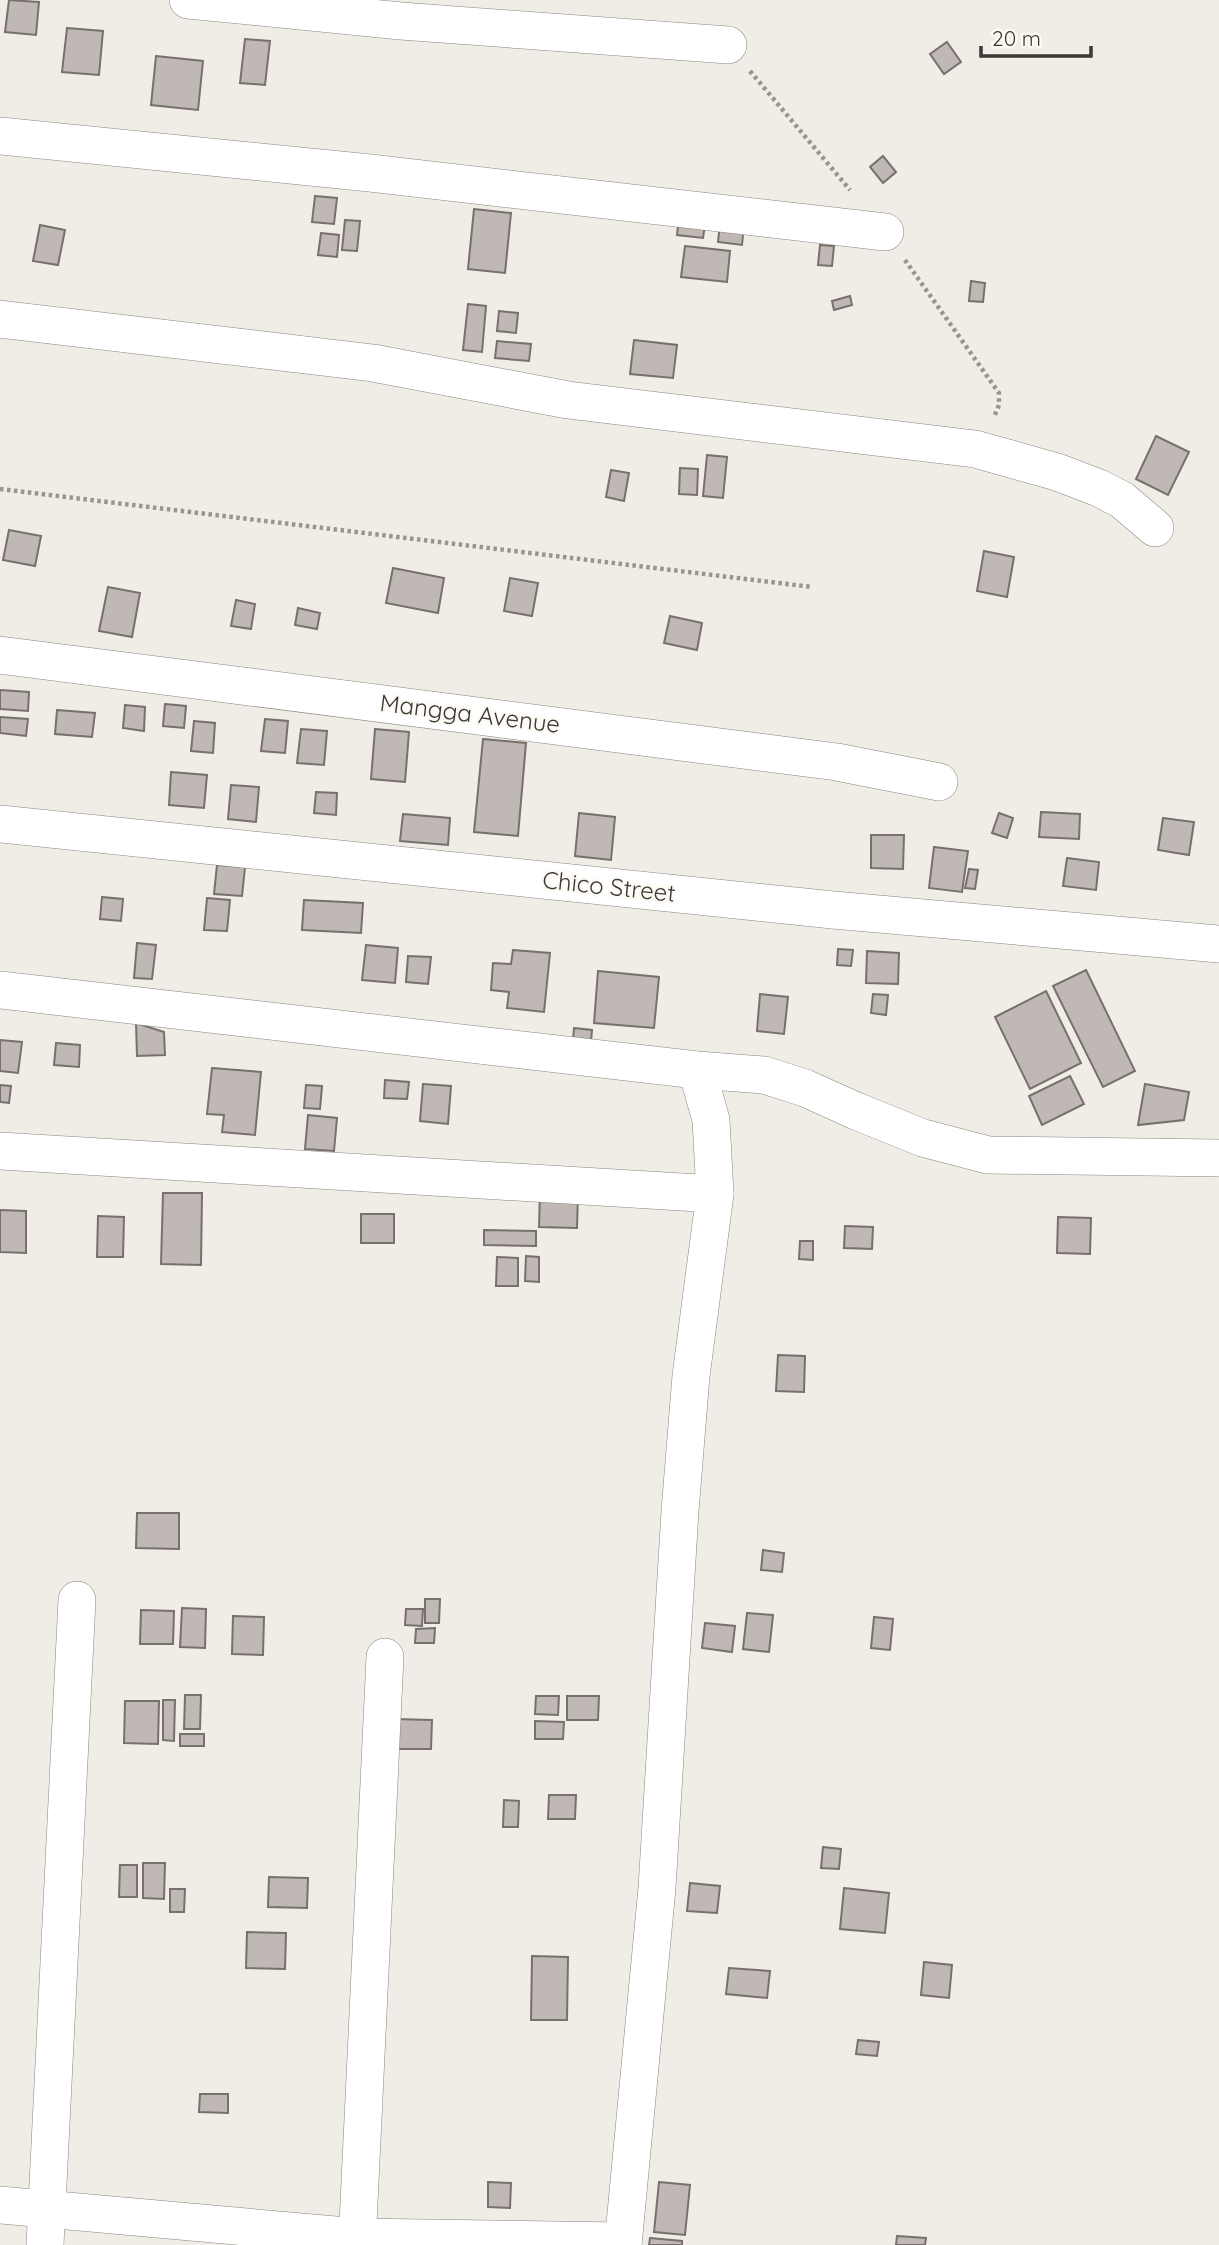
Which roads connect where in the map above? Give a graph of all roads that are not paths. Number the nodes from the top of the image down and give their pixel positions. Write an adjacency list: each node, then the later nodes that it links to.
1 (188, 0): 2 (street)
2 (728, 45)
3 (0, 136): 4 (street)
4 (885, 232)
5 (0, 319): 6 (street)
6 (1155, 528)
7 (0, 655): 8 (street, Mangga Avenue)
8 (939, 782)
9 (0, 824): 10 (street, Chico Street)
10 (1219, 944)
11 (0, 990): 12 (street)
12 (697, 1070): 14 (street); 15 (street)
13 (0, 1151): 15 (street)
14 (1219, 1158)
15 (715, 1194): 21 (street)
16 (77, 1600): 19 (street)
17 (385, 1657): 20 (street)
18 (0, 2205): 19 (street)
19 (46, 2208): 20 (street); 22 (street)
20 (358, 2241): 21 (street)
21 (623, 2243)
22 (45, 2245)

